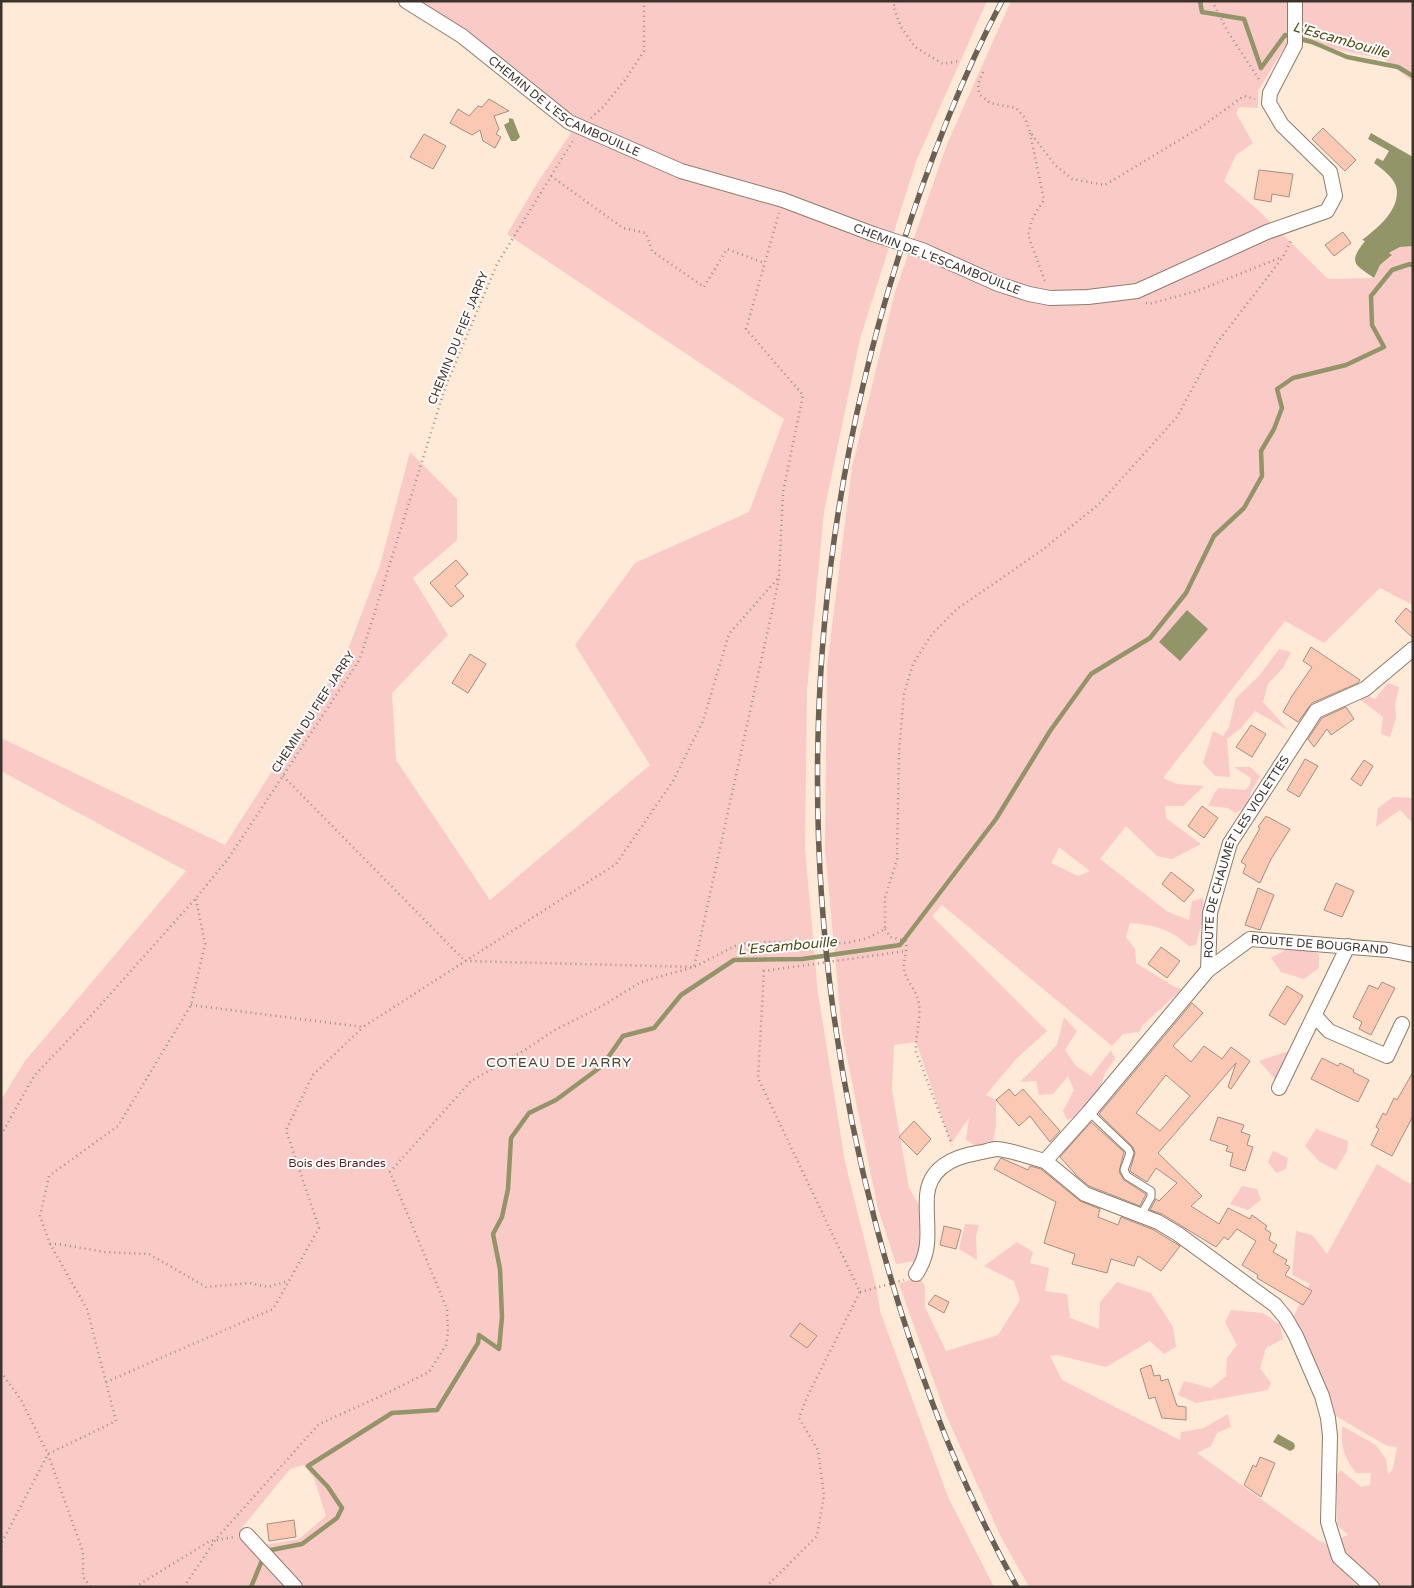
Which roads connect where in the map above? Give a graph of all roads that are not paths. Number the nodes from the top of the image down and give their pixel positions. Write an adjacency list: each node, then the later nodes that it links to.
1 (406, 1): 2 (street, CHEMIN DE L'ESCAMBOUILLE, bridge)
2 (1295, 1)
3 (1413, 649): 6 (street, ROUTE DE CHAUMET LES VIOLETTES)
4 (1348, 946): 5 (street, ROUTE DE BOUGRAND); 6 (street, ROUTE DE BOUGRAND); 7 (street)
5 (1413, 955)
6 (1208, 970): 10 (street, ROUTE DE CHAUMET LES VIOLETTES)
7 (1315, 1016): 8 (street); 9 (street)
8 (1402, 1024)
9 (1279, 1088)
10 (1089, 1112): 11 (street, ROUTE DE CHAUMET LES VIOLETTES); 12 (lane)
11 (1045, 1161): 12 (street); 13 (street)
12 (1141, 1215): 16 (street)
13 (916, 1274)
14 (247, 1535): 15 (street)
15 (295, 1587)
16 (1372, 1587)

